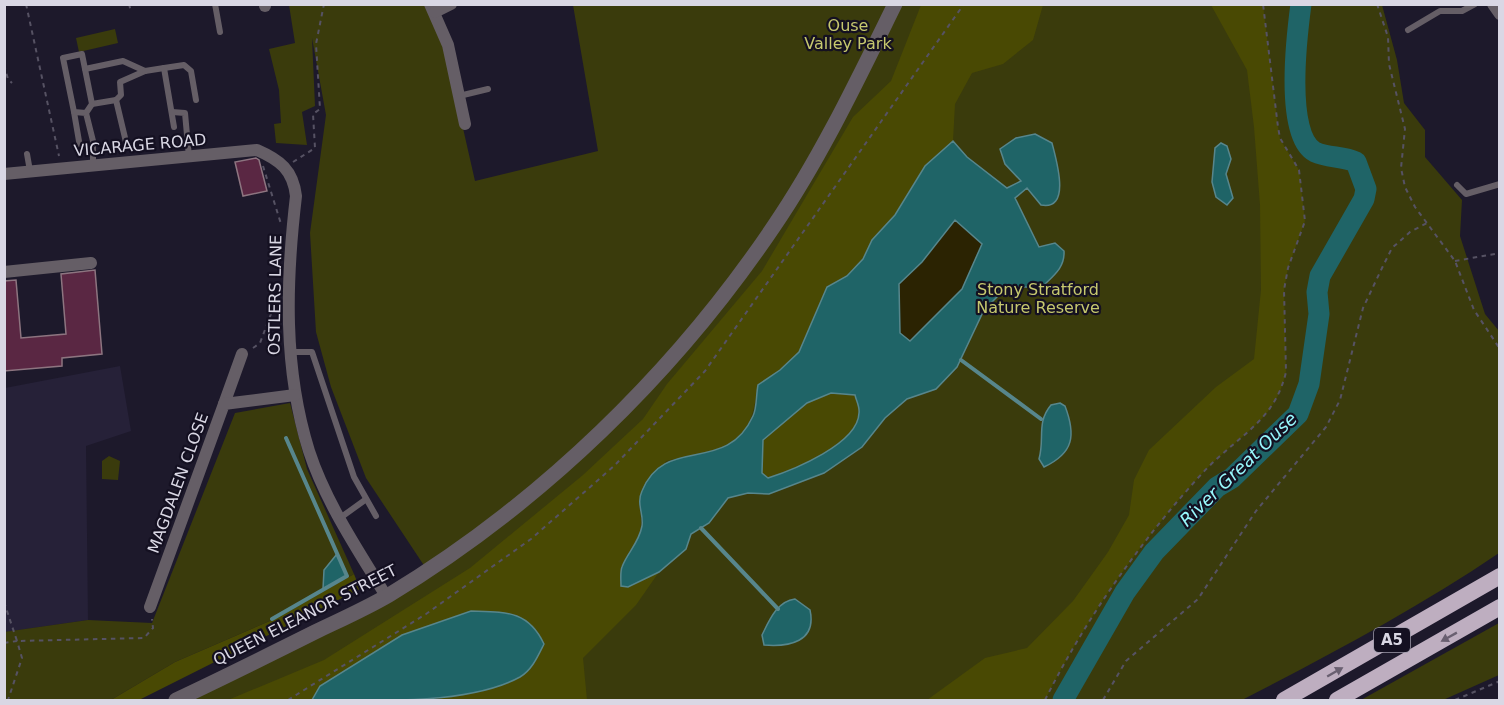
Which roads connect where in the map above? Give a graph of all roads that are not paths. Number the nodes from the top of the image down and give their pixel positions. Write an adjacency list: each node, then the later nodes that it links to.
1 (215, 4): 9 (lane)
2 (451, 4): 6 (street)
3 (895, 4): 43 (street, QUEEN ELEANOR STREET)
4 (1475, 4): 8 (lane)
5 (1492, 4): 7 (street)
6 (432, 8): 14 (street)
7 (1500, 14)
8 (1408, 30)
9 (220, 32)
10 (164, 68): 12 (lane); 16 (lane); 20 (lane)
11 (85, 69): 12 (lane); 17 (lane); 18 (lane)
12 (145, 71): 15 (lane)
13 (488, 89): 14 (lane)
14 (459, 96): 21 (street)
15 (116, 100): 17 (lane); 23 (lane)
16 (196, 100)
17 (92, 104): 19 (lane)
18 (74, 112): 19 (lane); 24 (lane)
19 (86, 112): 28 (lane)
20 (172, 112): 22 (lane); 26 (lane)
21 (465, 124)
22 (174, 127)
23 (126, 142)
24 (80, 147)
25 (27, 154): 29 (lane)
26 (189, 157): 27 (street, VICARAGE ROAD); 28 (street, VICARAGE ROAD)
27 (282, 163): 35 (street, OSTLERS LANE)
28 (93, 166): 29 (street, VICARAGE ROAD)
29 (30, 171): 30 (street, VICARAGE ROAD)
30 (4, 174)
31 (1500, 184): 32 (lane)
32 (1458, 185)
33 (91, 263): 34 (street)
34 (4, 273)
35 (289, 352): 37 (street, OSTLERS LANE); 39 (lane)
36 (242, 354): 38 (street)
37 (295, 395): 38 (street, MAGDALEN CLOSE); 41 (street, OSTLERS LANE)
38 (224, 404): 44 (street, MAGDALEN CLOSE)
39 (365, 500): 40 (lane); 41 (lane)
40 (376, 516)
41 (339, 518): 43 (street, OSTLERS LANE)
42 (1500, 576): 47 (highway, A5, one-way to 42)
43 (386, 596): 46 (street, QUEEN ELEANOR STREET)
44 (150, 607)
45 (1500, 607): 48 (highway, A5, one-way to 48)
46 (176, 700)
47 (1284, 700)
48 (1337, 700)

